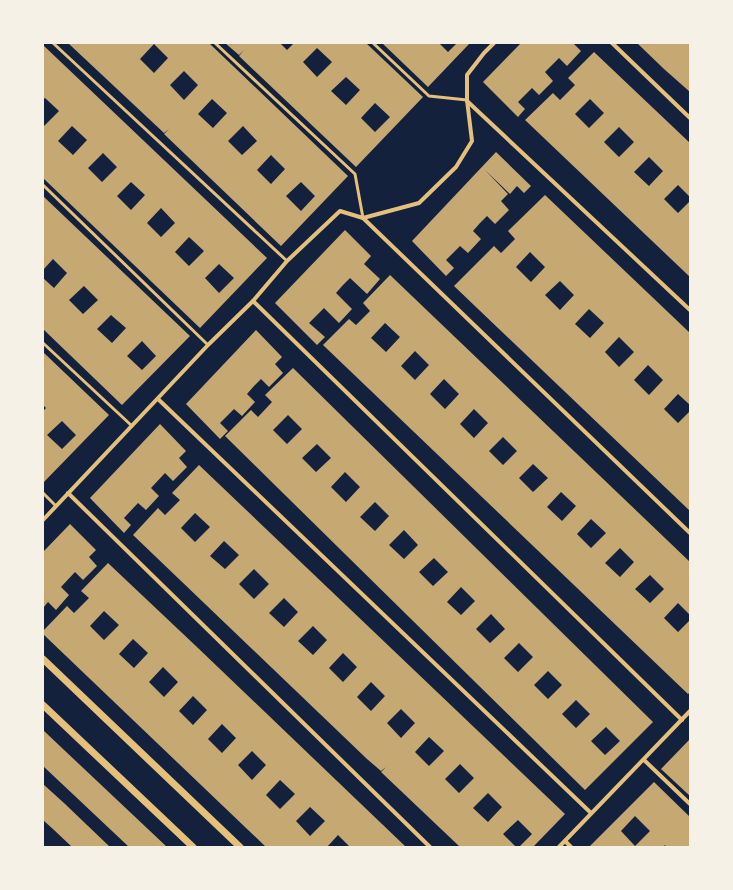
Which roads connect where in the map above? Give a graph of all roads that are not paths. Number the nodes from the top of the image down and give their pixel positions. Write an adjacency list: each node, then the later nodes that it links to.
1 (53, 43): 10 (lane)
2 (216, 43): 9 (lane)
3 (373, 43): 6 (lane)
4 (494, 43): 6 (street)
5 (612, 43): 7 (street)
6 (467, 100): 9 (street); 12 (street)
7 (690, 118)
8 (43, 185): 14 (lane)
9 (363, 218): 10 (street); 21 (street)
10 (287, 261): 11 (street)
11 (253, 301): 14 (street); 25 (street)
12 (690, 310)
13 (43, 343): 16 (lane)
14 (208, 345): 15 (street)
15 (158, 399): 16 (street); 28 (street)
16 (132, 426): 18 (street)
17 (43, 493): 19 (lane)
18 (68, 493): 19 (street); 32 (street)
19 (56, 506): 20 (street)
20 (43, 520)
21 (690, 533)
22 (43, 660): 31 (street)
23 (43, 705): 30 (street)
24 (690, 711): 25 (street)
25 (682, 720): 26 (street)
26 (644, 760): 27 (street); 28 (street)
27 (690, 804)
28 (591, 813): 29 (street)
29 (565, 841): 33 (street); 34 (street)
30 (193, 847)
31 (240, 847)
32 (430, 847)
33 (559, 847)
34 (571, 847)

